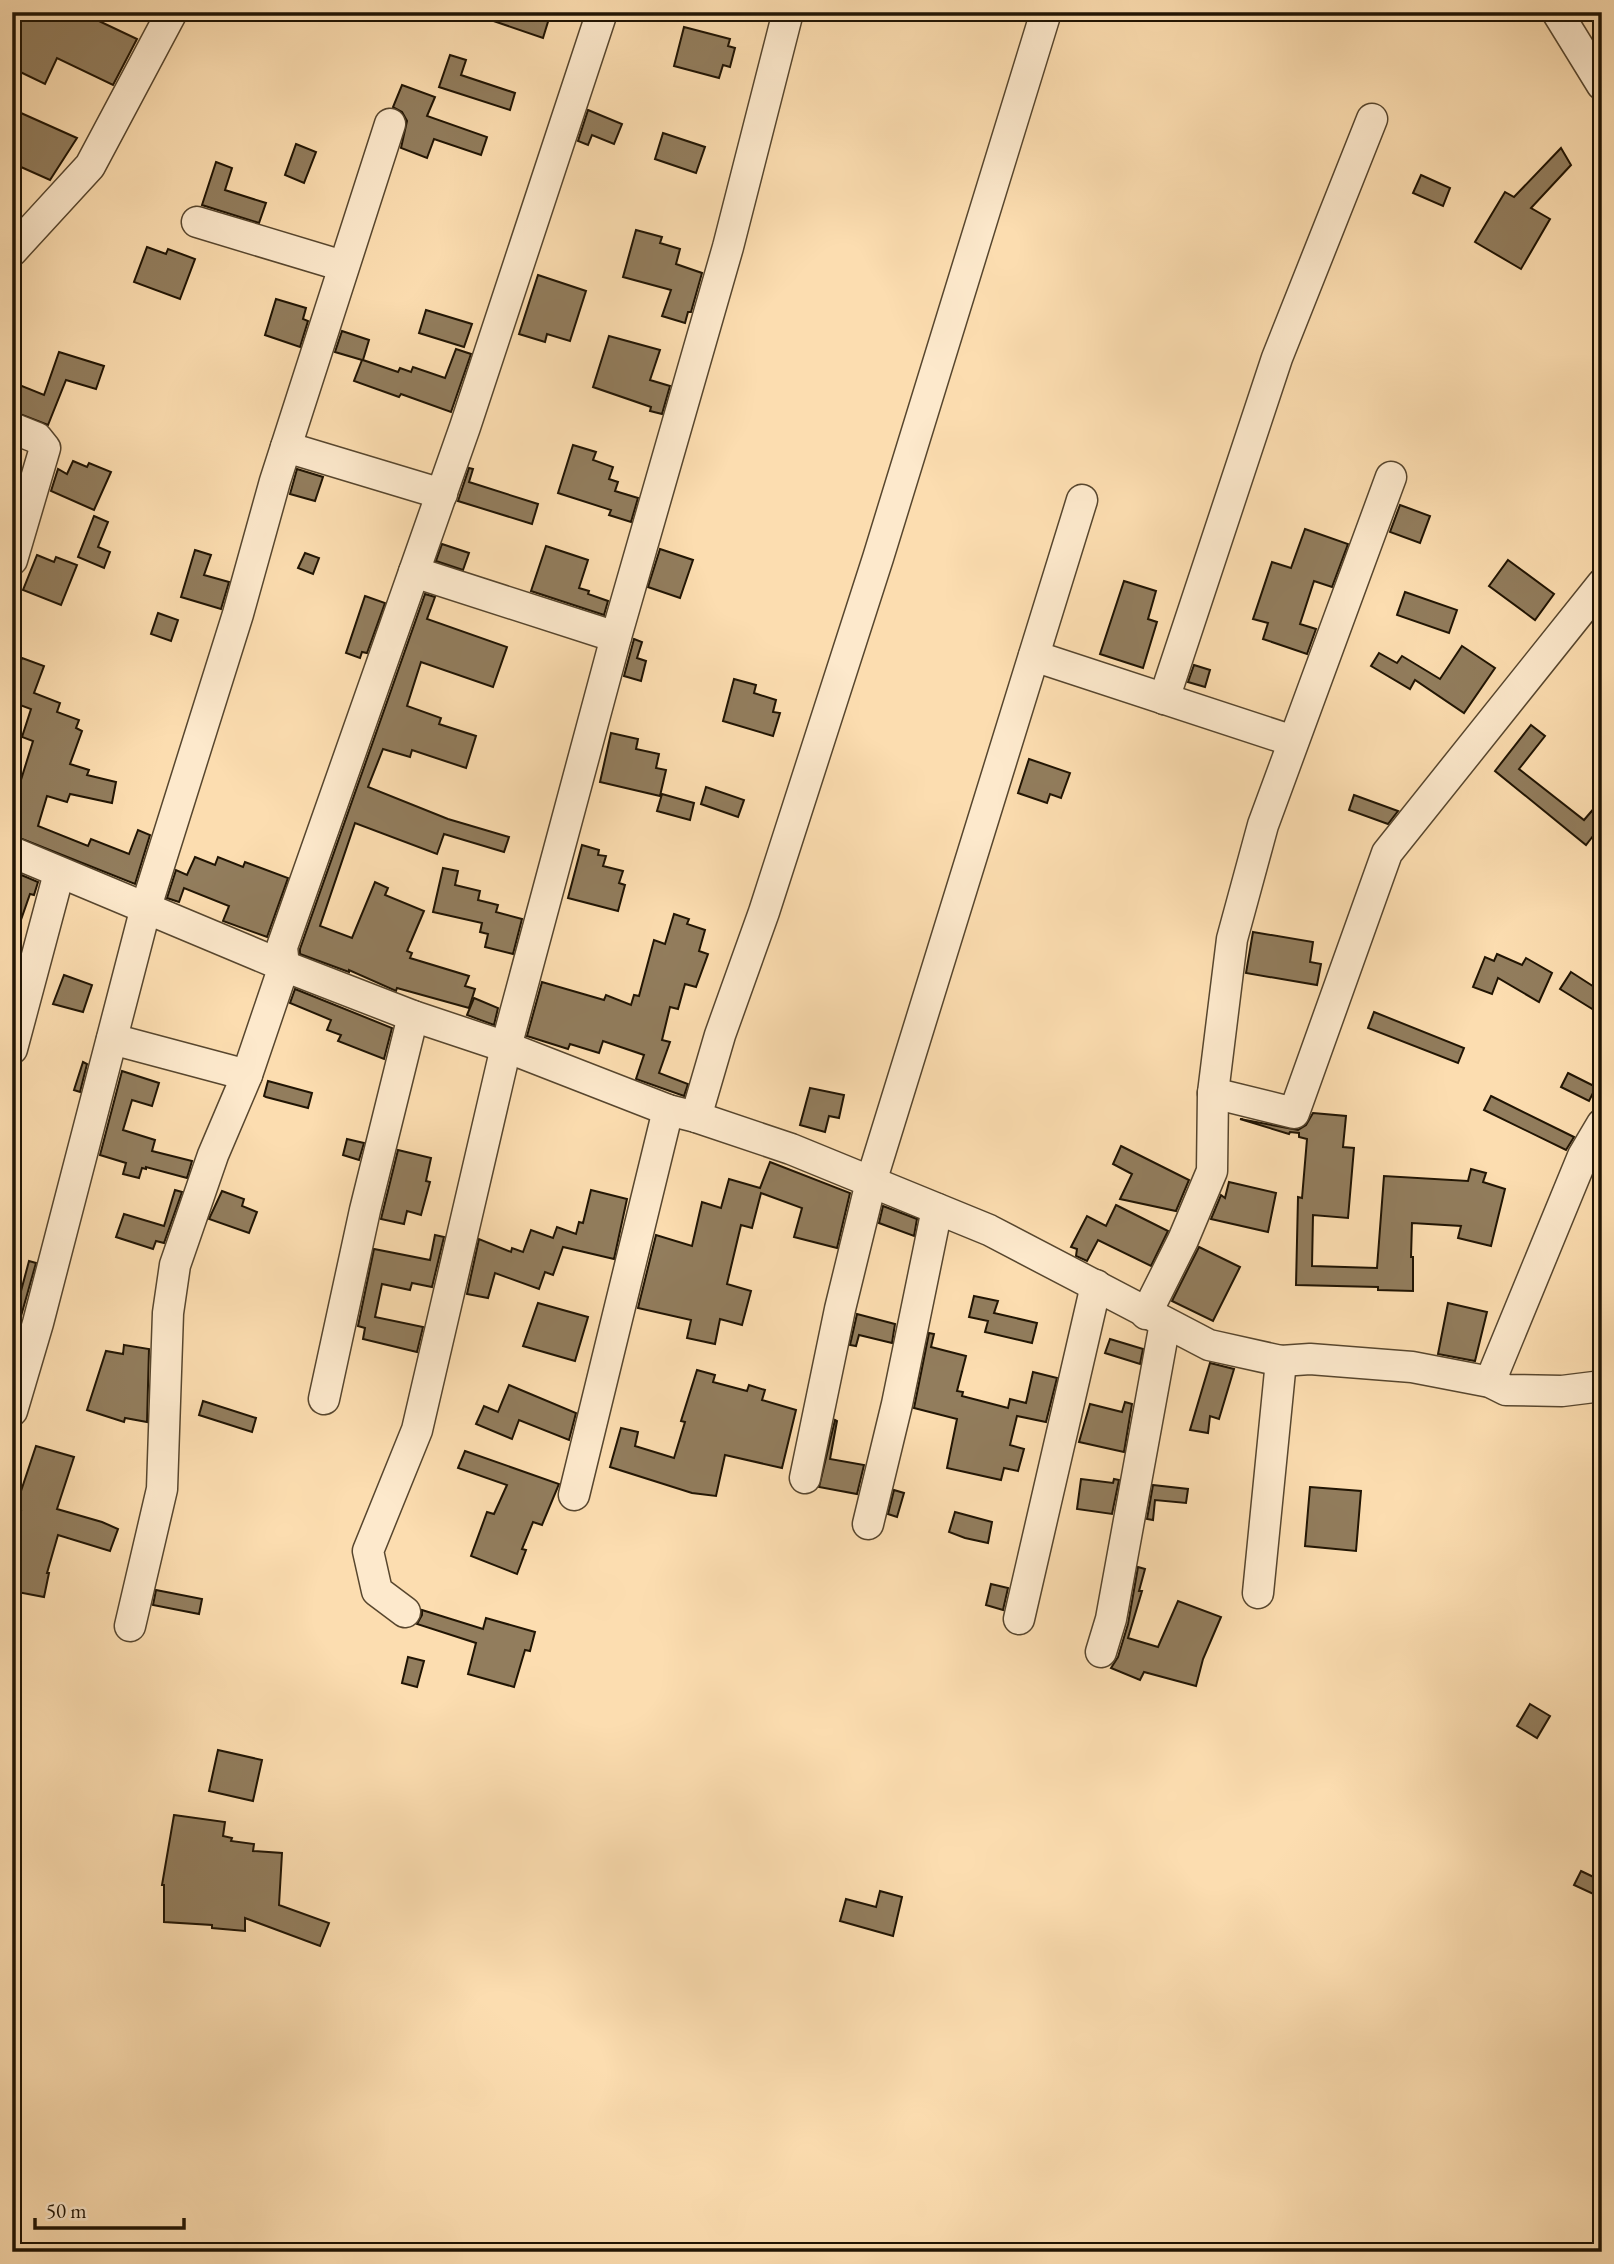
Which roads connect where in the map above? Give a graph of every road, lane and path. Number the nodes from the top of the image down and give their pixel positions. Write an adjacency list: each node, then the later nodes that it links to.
1 (172, 12): 10 (street)
2 (603, 12): 15 (street)
3 (788, 12): 20 (street)
4 (1046, 12): 34 (street)
5 (1557, 12): 6 (street)
6 (1602, 85)
7 (1372, 119): 22 (street)
8 (390, 124): 11 (street)
9 (197, 222): 11 (street)
10 (12, 251)
11 (344, 266): 13 (street)
12 (12, 428): 17 (street)
13 (286, 447): 15 (street); 26 (street)
14 (1391, 477): 23 (street)
15 (442, 494): 18 (street)
16 (1082, 500): 21 (street)
17 (12, 560)
18 (414, 572): 20 (street); 27 (street)
19 (1602, 584): 33 (street)
20 (616, 637): 30 (street)
21 (1034, 656): 22 (street); 36 (street)
22 (1164, 699): 23 (street)
23 (1293, 741): 33 (street)
24 (12, 852): 25 (street)
25 (59, 873): 26 (street); 31 (street)
26 (146, 907): 27 (street); 29 (street)
27 (284, 966): 28 (street); 32 (street)
28 (413, 1016): 30 (street); 43 (street)
29 (112, 1038): 32 (street); 44 (street)
30 (506, 1047): 34 (street); 49 (street)
31 (12, 1049)
32 (247, 1075): 51 (street)
33 (1213, 1093): 39 (street)
34 (682, 1114): 36 (street); 46 (street)
35 (1602, 1124): 41 (street)
36 (871, 1182): 37 (street); 45 (street)
37 (937, 1209): 38 (street); 47 (street)
38 (1096, 1285): 39 (street); 50 (street)
39 (1155, 1318): 40 (street); 52 (street)
40 (1281, 1361): 41 (street); 48 (street)
41 (1490, 1382): 42 (street)
42 (1602, 1386)
43 (324, 1399)
44 (12, 1411)
45 (805, 1478)
46 (573, 1495)
47 (868, 1524)
48 (1258, 1593)
49 (405, 1612)
50 (1019, 1619)
51 (130, 1626)
52 (1101, 1652)

